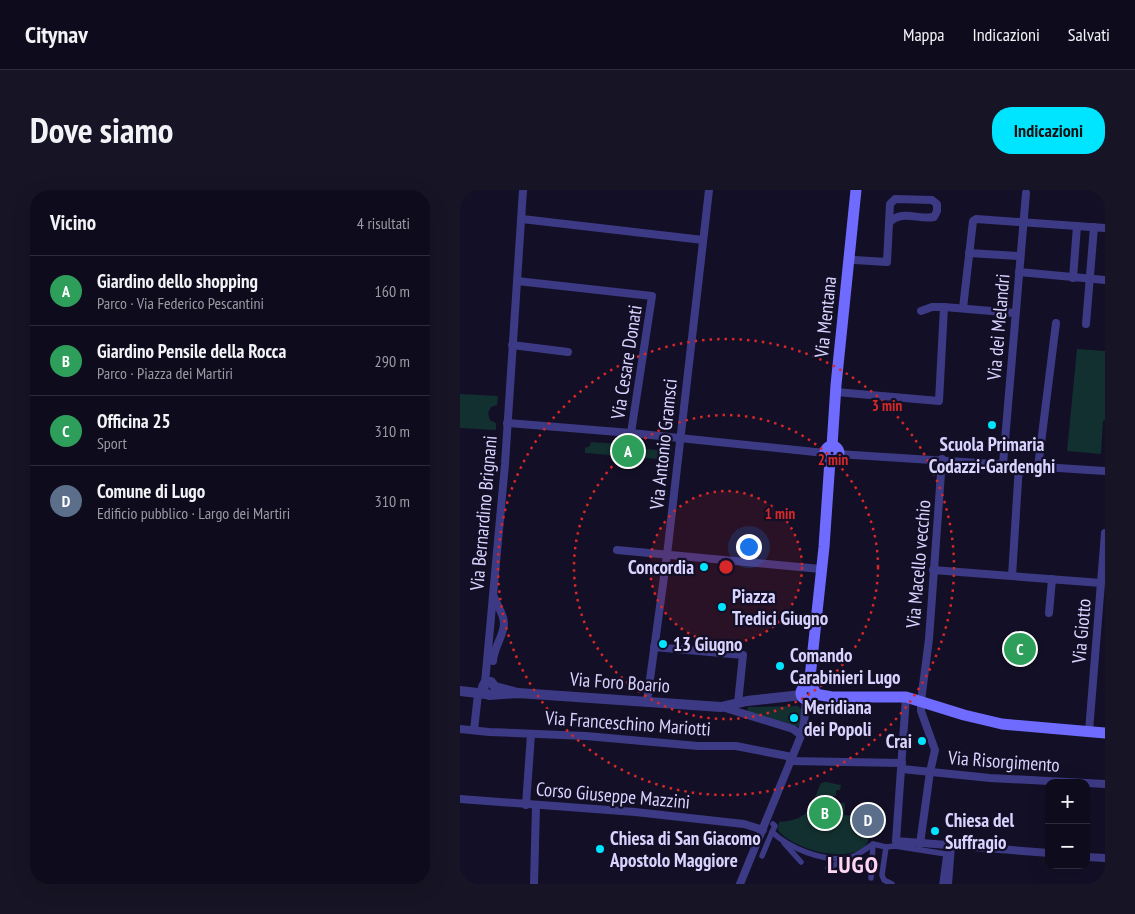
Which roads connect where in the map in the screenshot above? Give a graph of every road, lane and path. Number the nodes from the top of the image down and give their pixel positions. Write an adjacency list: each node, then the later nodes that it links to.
1 (523, 190): 5 (street, Via Bernardino Brignani)
2 (709, 190): 11 (street, Via Antonio Gramsci)
3 (856, 190): 28 (main road, Via Mentana)
4 (1026, 193): 7 (street, Via dei Melandri)
5 (522, 219): 11 (street); 19 (street, Via Bernardino Brignani)
6 (889, 223): 6 (street); 14 (street)
7 (1023, 223): 8 (street); 12 (street); 13 (street, Via dei Melandri)
8 (1077, 226): 9 (street); 16 (street)
9 (1094, 227): 10 (street); 17 (street)
10 (1105, 228)
11 (703, 240): 31 (street, Via Antonio Gramsci)
12 (969, 253): 13 (street); 21 (street)
13 (1020, 256): 15 (street, Via dei Melandri)
14 (854, 260)
15 (1019, 272): 16 (street); 23 (street, Via dei Melandri)
16 (1073, 278): 17 (street)
17 (1091, 279): 18 (street); 25 (street)
18 (1105, 280)
19 (517, 281): 26 (street, Via Bernardino Brignani); 30 (street, Via Cesare Donati)
20 (944, 306): 21 (street); 22 (street); 28 (street)
21 (963, 308): 23 (street)
22 (921, 311)
23 (1015, 313): 34 (street, Via dei Melandri)
24 (1056, 323): 36 (street)
25 (1086, 324)
26 (512, 345): 27 (street); 29 (street, Via Bernardino Brignani)
27 (568, 352)
28 (836, 392): 32 (main road, Via Mentana)
29 (507, 423): 30 (street); 47 (street, Via Bernardino Brignani)
30 (631, 433): 31 (street)
31 (679, 438): 32 (street); 41 (street, Via Antonio Gramsci)
32 (831, 453): 33 (street); 42 (main road, Via Mentana)
33 (942, 459): 34 (street); 43 (street, Via Macello vecchio)
34 (1003, 464): 35 (street)
35 (1019, 466): 36 (street); 44 (street)
36 (1038, 467): 37 (street)
37 (1105, 470)
38 (1105, 533): 40 (street, Via Giotto)
39 (617, 550): 41 (street)
40 (1104, 551): 46 (street, Via Giotto)
41 (667, 555): 42 (street); 54 (street, Via Antonio Gramsci)
42 (821, 569): 58 (main road, Via Mentana)
43 (934, 570): 44 (street); 61 (street, Via Macello vecchio)
44 (1012, 576): 45 (street)
45 (1052, 579): 46 (street); 49 (street)
46 (1101, 583): 48 (street, Via Giotto)
47 (494, 598): 50 (street); 51 (street, Via Bernardino Brignani)
48 (1102, 605): 66 (street, Via Giotto)
49 (1049, 613)
50 (501, 614): 51 (street); 53 (street)
51 (491, 615): 52 (street, Via Bernardino Brignani)
52 (490, 636): 53 (street); 55 (street, Via Bernardino Brignani)
53 (499, 640): 55 (street)
54 (654, 647): 60 (street, Via Antonio Gramsci); 62 (street)
55 (491, 654): 57 (street, Via Bernardino Brignani)
56 (460, 689): 57 (street, Via Foro Boario)
57 (488, 689): 60 (street, Via Foro Boario); 65 (street, Via Bernardino Brignani)
58 (808, 694): 59 (main road); 62 (street, Via Foro Boario); 69 (street)
59 (906, 698): 61 (main road); 71 (street)
60 (647, 701): 63 (street, Via Foro Boario)
61 (921, 701): 66 (main road); 72 (street, Via Macello vecchio)
62 (738, 702): 63 (street, Via Foro Boario)
63 (721, 706): 69 (street, Via Foro Boario)
64 (460, 729): 65 (street, Via Franceschino Mariotti)
65 (474, 730): 68 (street, Via Franceschino Mariotti)
66 (1089, 731): 67 (main road)
67 (1105, 732)
68 (531, 734): 70 (street, Via Franceschino Mariotti); 77 (street)
69 (801, 735): 70 (street)
70 (791, 760): 71 (street, Via Franceschino Mariotti); 80 (street)
71 (902, 766): 72 (street, Via Risorgimento); 83 (street)
72 (930, 772): 73 (street, Via Risorgimento); 85 (street, Via Macello vecchio)
73 (1045, 781)
74 (1090, 783): 75 (street, Via Risorgimento)
75 (1105, 784)
76 (460, 799): 77 (street, Corso Giuseppe Mazzini)
77 (526, 805): 78 (street, Corso Giuseppe Mazzini)
78 (536, 806): 80 (street, Corso Giuseppe Mazzini); 96 (street)
79 (773, 824): 81 (street)
80 (763, 830): 97 (street)
81 (772, 832): 82 (street); 89 (street)
82 (780, 840): 91 (street); 93 (street)
83 (896, 841): 85 (street); 87 (street)
84 (873, 844): 87 (street); 91 (street); 95 (street)
85 (920, 844): 86 (street)
86 (951, 846): 88 (street); 100 (street)
87 (886, 847): 98 (street); 99 (street)
88 (1045, 853)
89 (762, 856)
90 (1090, 856): 92 (street)
91 (849, 858): 94 (street)
92 (1105, 858)
93 (801, 862)
94 (828, 868)
95 (870, 878)
96 (534, 884)
97 (740, 884)
98 (893, 884)
99 (942, 884)
100 (948, 884)

